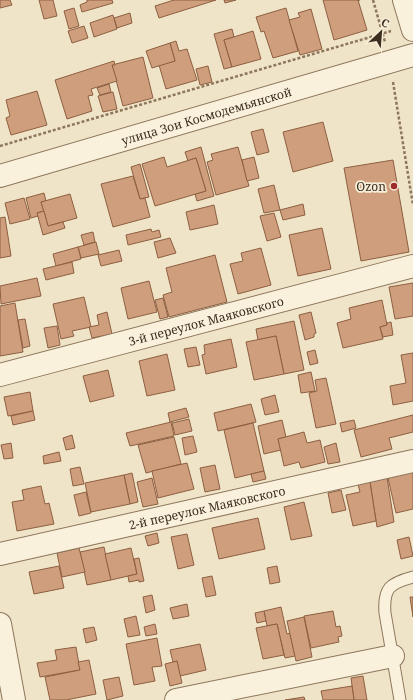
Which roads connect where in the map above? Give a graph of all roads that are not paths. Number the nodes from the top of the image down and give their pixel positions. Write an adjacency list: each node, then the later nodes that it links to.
1 (404, 0): 2 (street)
2 (412, 28)
3 (413, 55): 4 (street, улица Зои Космодемьянской)
4 (0, 176)
5 (413, 266): 6 (street, 3-й переулок Маяковского)
6 (0, 376)
7 (413, 461): 8 (street, 2-й переулок Маяковского)
8 (0, 554)
9 (413, 576): 11 (lane)
10 (0, 624): 12 (street)
11 (393, 656): 13 (street); 14 (lane)
12 (14, 700)
13 (176, 700)
14 (400, 700)

